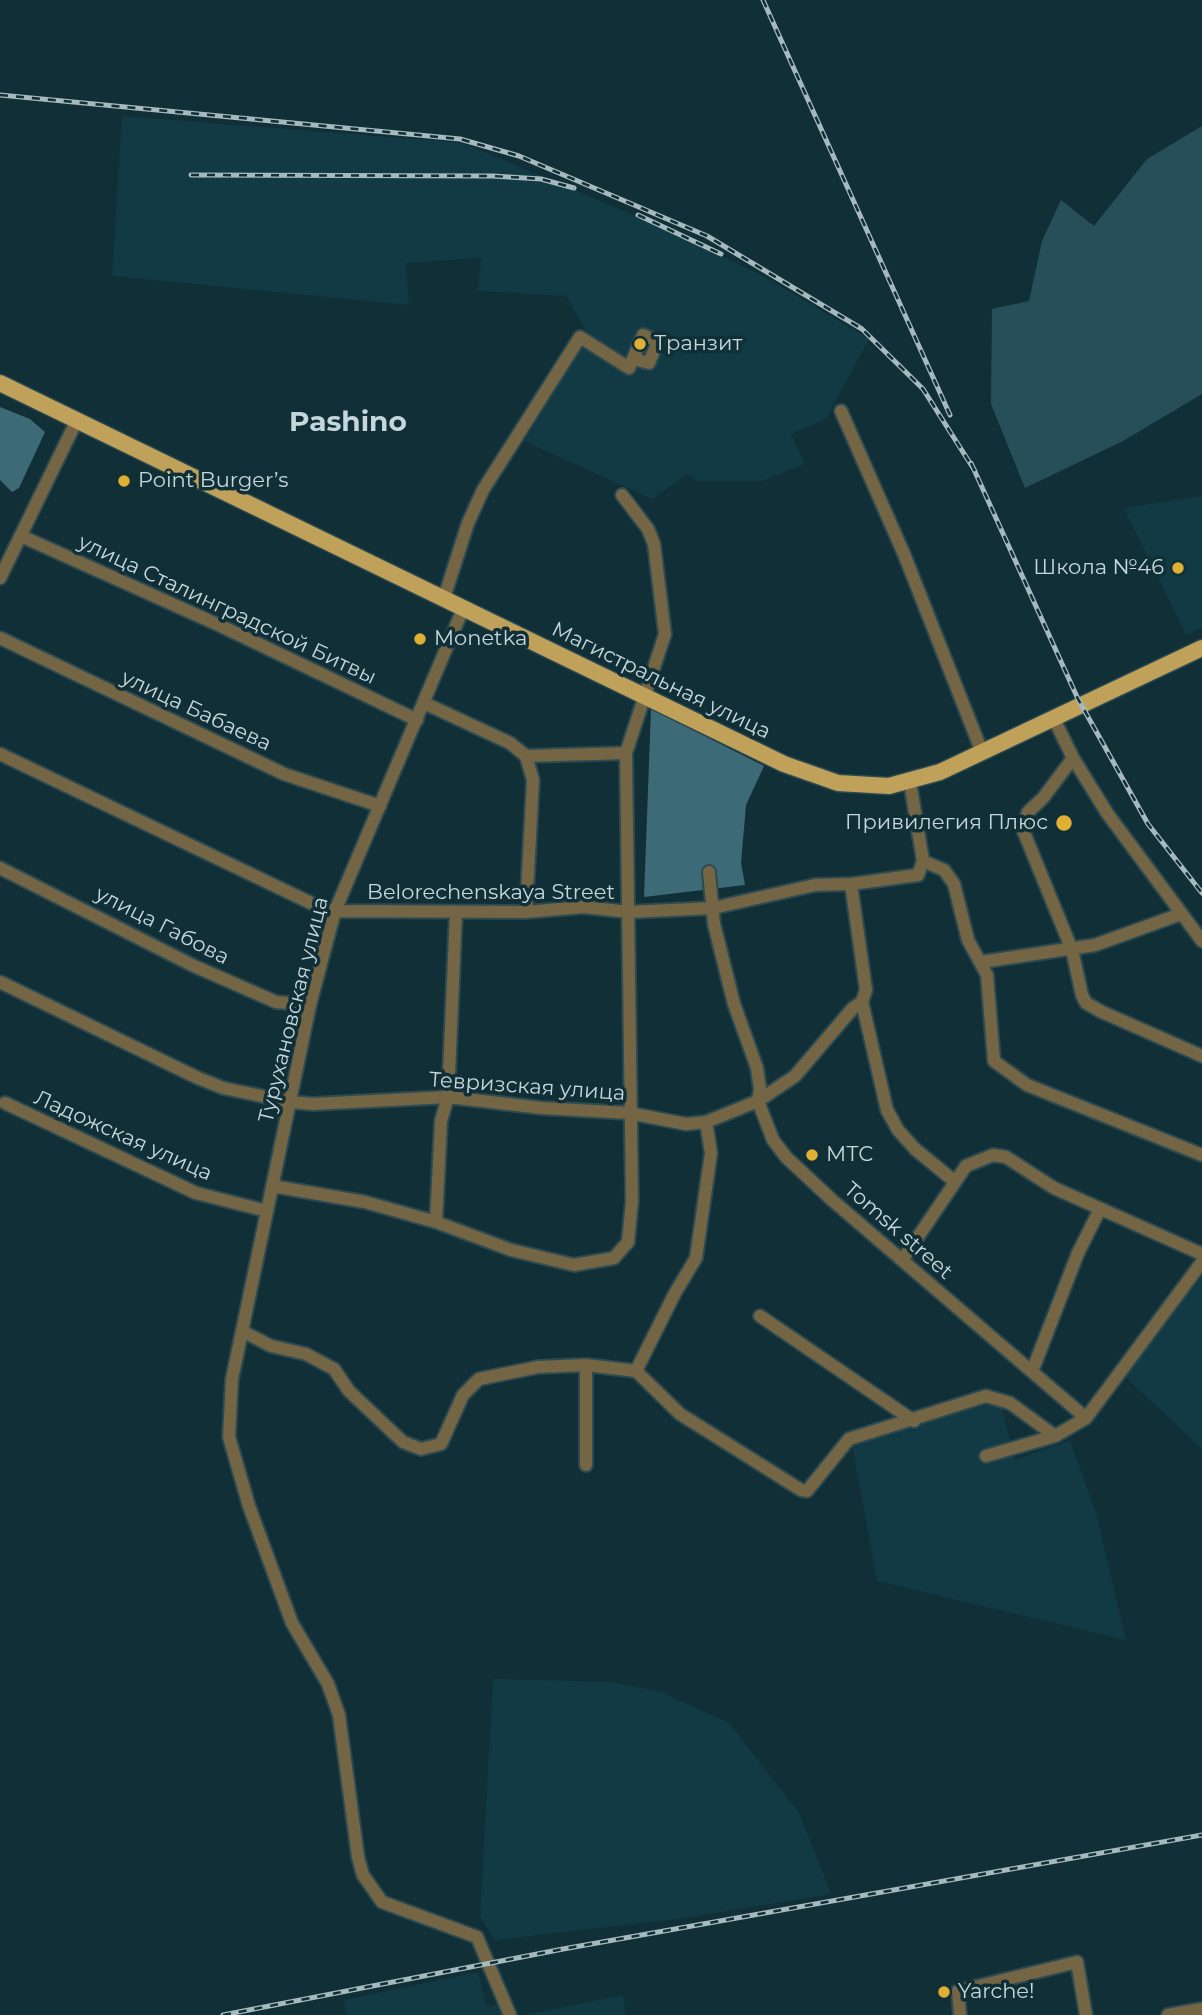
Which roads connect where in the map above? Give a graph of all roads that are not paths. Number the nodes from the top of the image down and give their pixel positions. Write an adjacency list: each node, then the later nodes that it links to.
1 (633, 359): 8 (street)
2 (0, 383): 4 (main road, Магистральная улица)
3 (841, 411): 16 (street)
4 (76, 422): 6 (street); 8 (main road, Магистральная улица)
5 (622, 495): 12 (street)
6 (21, 536): 7 (street); 15 (street, улица Сталинградской Битвы)
7 (0, 578)
8 (444, 598): 9 (main road, Магистральная улица)
9 (463, 609): 12 (main road, Магистральная улица); 13 (street, Турухановская улица)
10 (0, 638): 22 (street, улица Бабаева)
11 (1202, 648): 14 (main road, Магистральная улица)
12 (646, 697): 17 (street); 21 (main road, Магистральная улица)
13 (425, 703): 15 (street, Турухановская улица); 19 (street)
14 (1053, 717): 16 (main road, Магистральная улица); 20 (street)
15 (417, 720): 22 (street, Турухановская улица)
16 (982, 752): 21 (main road, Магистральная улица)
17 (626, 753): 19 (street); 31 (street)
18 (0, 754): 28 (street, Belorechenskaya Street)
19 (526, 756): 30 (street)
20 (1073, 758): 32 (street); 34 (street)
21 (910, 782): 23 (street)
22 (380, 806): 28 (street, Турухановская улица)
23 (923, 861): 26 (street, Belorechenskaya Street); 35 (street)
24 (0, 868): 38 (street, улица Габова)
25 (709, 872): 27 (street, Tomsk street)
26 (851, 884): 27 (street, Belorechenskaya Street); 37 (street)
27 (713, 908): 31 (street, Belorechenskaya Street); 41 (street, Tomsk street)
28 (335, 911): 29 (street, Belorechenskaya Street); 38 (street, Турухановская улица)
29 (456, 912): 30 (street, Belorechenskaya Street); 40 (street)
30 (526, 912): 31 (street, Belorechenskaya Street)
31 (629, 912): 44 (street)
32 (1181, 914): 33 (street); 34 (street)
33 (1202, 942)
34 (1072, 950): 35 (street); 39 (street)
35 (981, 962): 46 (street)
36 (0, 982): 42 (street, Тевризская улица)
37 (862, 1002): 41 (street, Тевризская улица); 47 (street)
38 (310, 1005): 42 (street, Турухановская улица)
39 (1202, 1056)
40 (448, 1097): 42 (street, Тевризская улица); 44 (street, Тевризская улица); 51 (street)
41 (758, 1101): 45 (street, Тевризская улица); 53 (street, Tomsk street)
42 (290, 1102): 48 (street, Турухановская улица)
43 (5, 1103): 50 (street, Ладожская улица)
44 (629, 1113): 45 (street, Тевризская улица); 51 (street)
45 (706, 1122): 59 (street)
46 (1202, 1155)
47 (954, 1181): 49 (street); 53 (street)
48 (272, 1186): 50 (street, Турухановская улица); 51 (street)
49 (1100, 1209): 52 (street); 58 (street)
50 (267, 1211): 56 (street, Турухановская улица)
51 (436, 1222)
52 (1202, 1254)
53 (903, 1259): 58 (street, Tomsk street)
54 (1202, 1262): 60 (street)
55 (760, 1316): 61 (street)
56 (242, 1331): 57 (street); 66 (street, Турухановская улица)
57 (586, 1365): 59 (street); 64 (street)
58 (1033, 1369): 60 (street, Tomsk street)
59 (636, 1371): 61 (street)
60 (1086, 1418): 62 (street)
61 (914, 1421): 62 (street)
62 (1055, 1436): 63 (street)
63 (986, 1456)
64 (586, 1465)
65 (1202, 2009): 69 (street)
66 (510, 2015)
67 (960, 2015): 68 (street)
68 (1086, 2015)
69 (1168, 2015)

